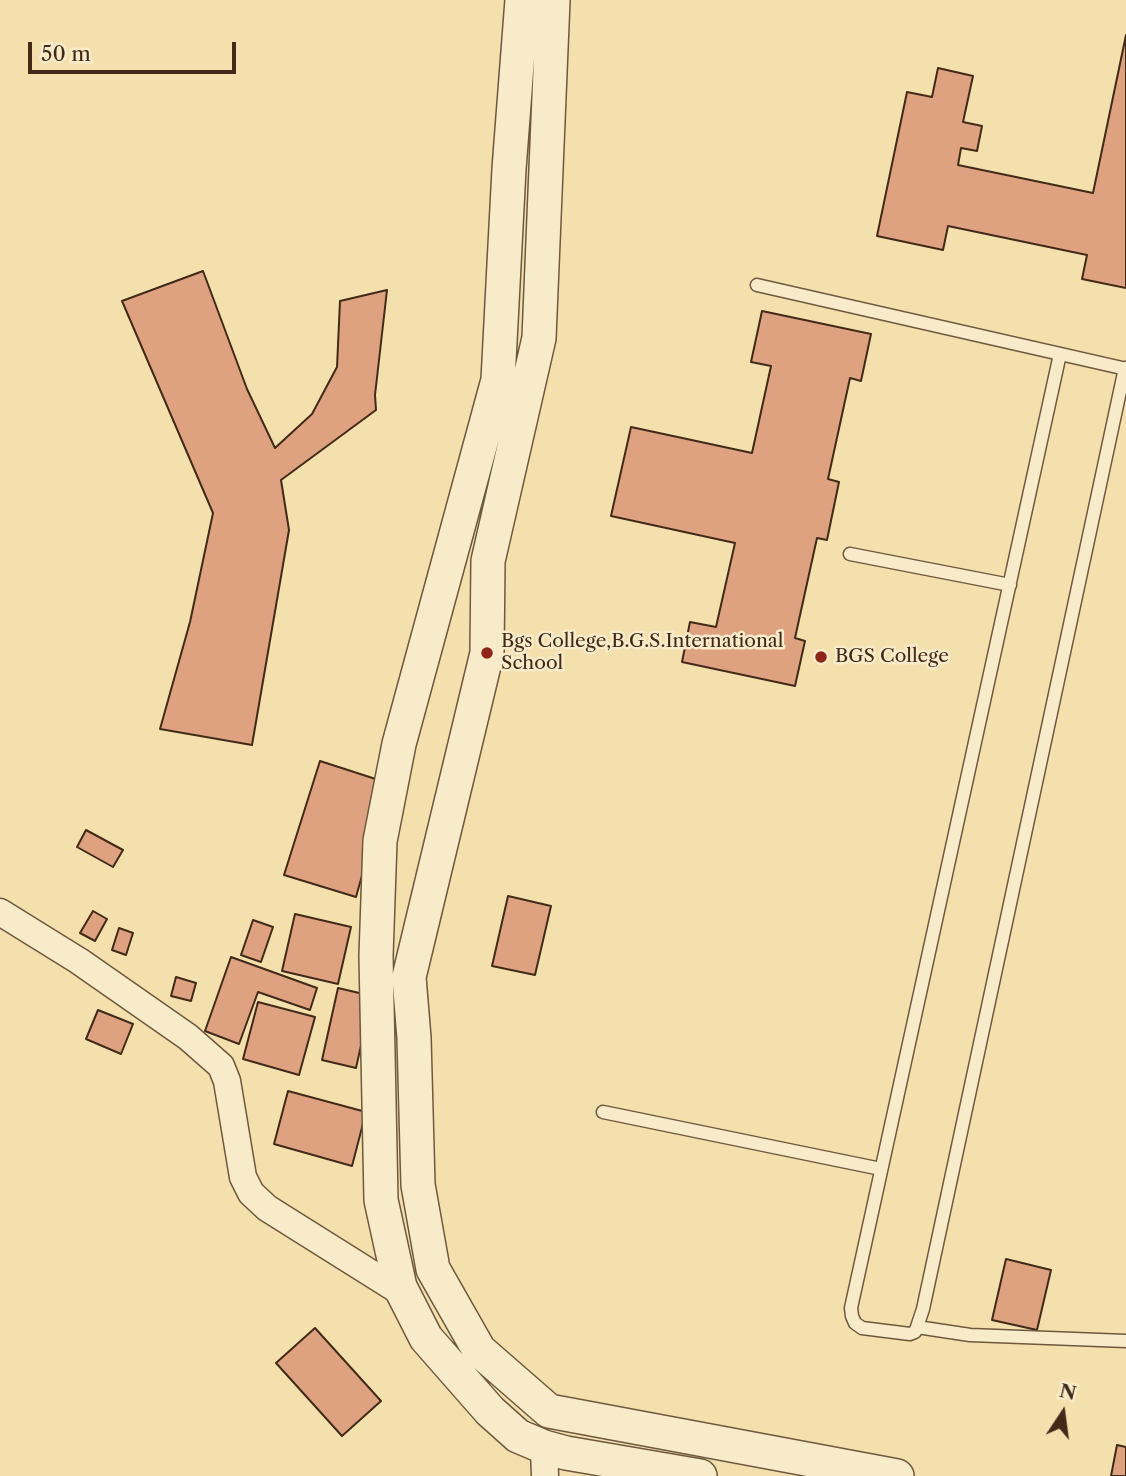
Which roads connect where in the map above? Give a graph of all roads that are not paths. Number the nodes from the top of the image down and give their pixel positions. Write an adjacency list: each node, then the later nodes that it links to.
1 (522, 0): 3 (street)
2 (553, 0): 4 (street)
3 (507, 209): 4 (street); 13 (street)
4 (544, 212): 18 (street)
5 (757, 285): 6 (lane)
6 (1060, 354): 7 (lane); 9 (lane)
7 (1125, 369): 14 (lane)
8 (850, 554): 9 (lane)
9 (1010, 585): 12 (lane)
10 (0, 912): 13 (street)
11 (603, 1112): 12 (lane)
12 (881, 1169): 14 (lane)
13 (404, 1294): 16 (street)
14 (917, 1327): 15 (lane)
15 (1126, 1341)
16 (544, 1461): 17 (street)
17 (700, 1476)
18 (897, 1476)

